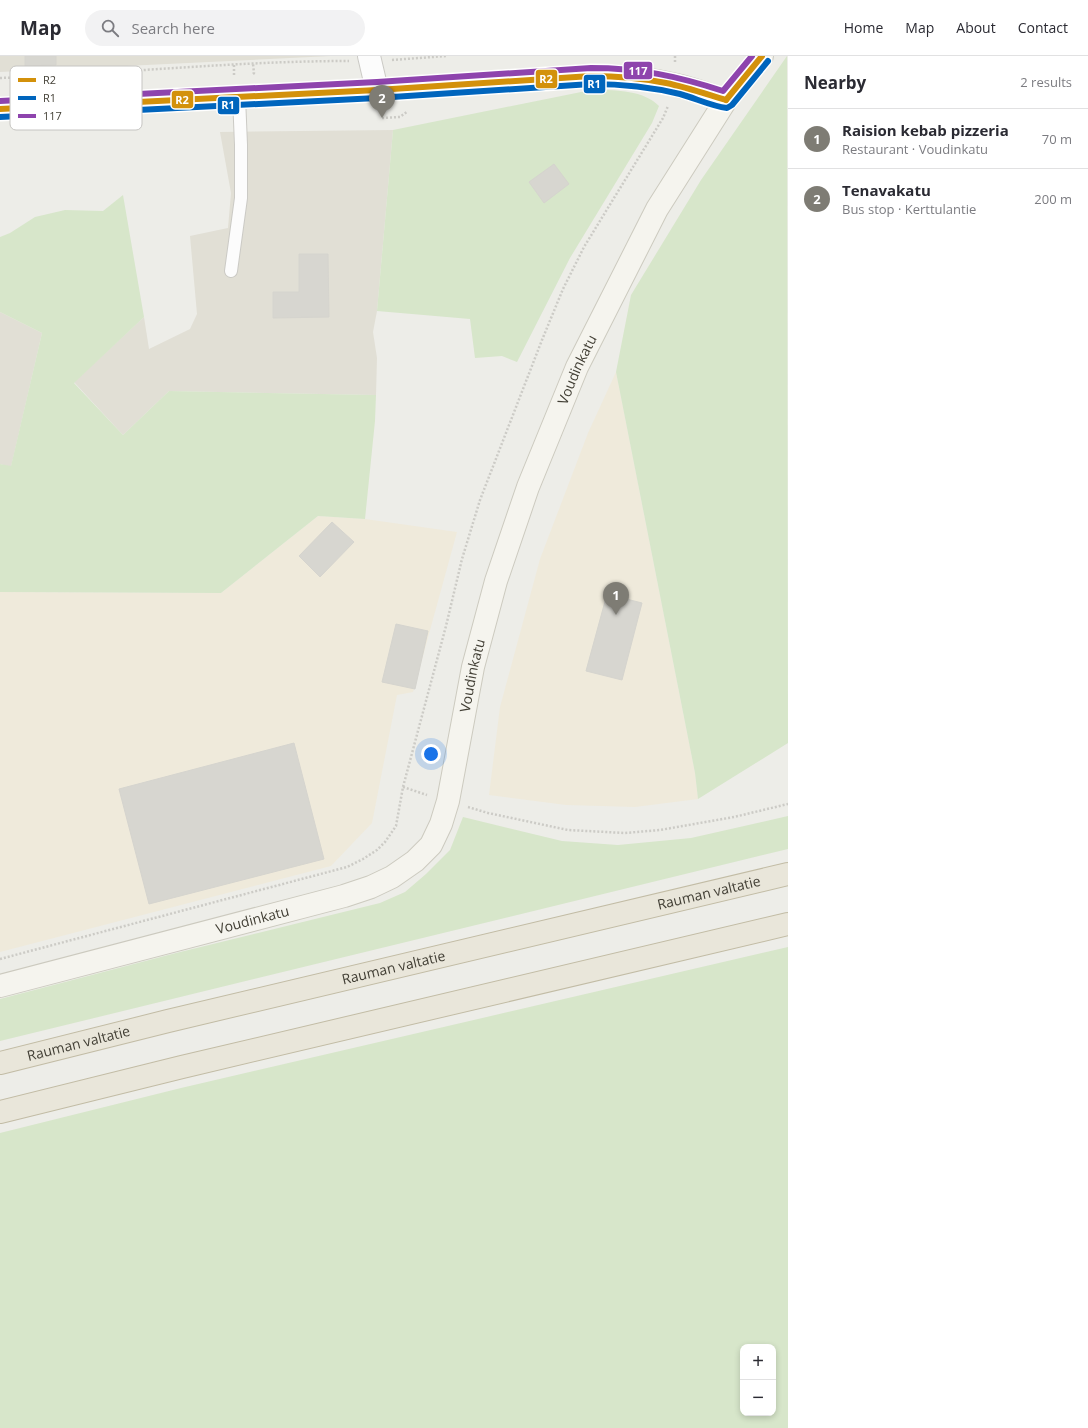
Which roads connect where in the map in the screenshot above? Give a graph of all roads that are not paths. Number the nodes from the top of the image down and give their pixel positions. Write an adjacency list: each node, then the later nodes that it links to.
1 (762, 56): 5 (main road, Voudinkatu)
2 (370, 59): 3 (street)
3 (377, 90): 4 (main road); 5 (main road)
4 (239, 97): 6 (main road); 9 (lane)
5 (726, 100): 12 (main road, Voudinkatu)
6 (142, 102)
7 (10, 109): 8 (main road)
8 (0, 110)
9 (231, 271)
10 (788, 874): 13 (highway, Rauman valtatie)
11 (788, 924): 14 (highway)
12 (0, 986)
13 (0, 1063)
14 (0, 1112)

